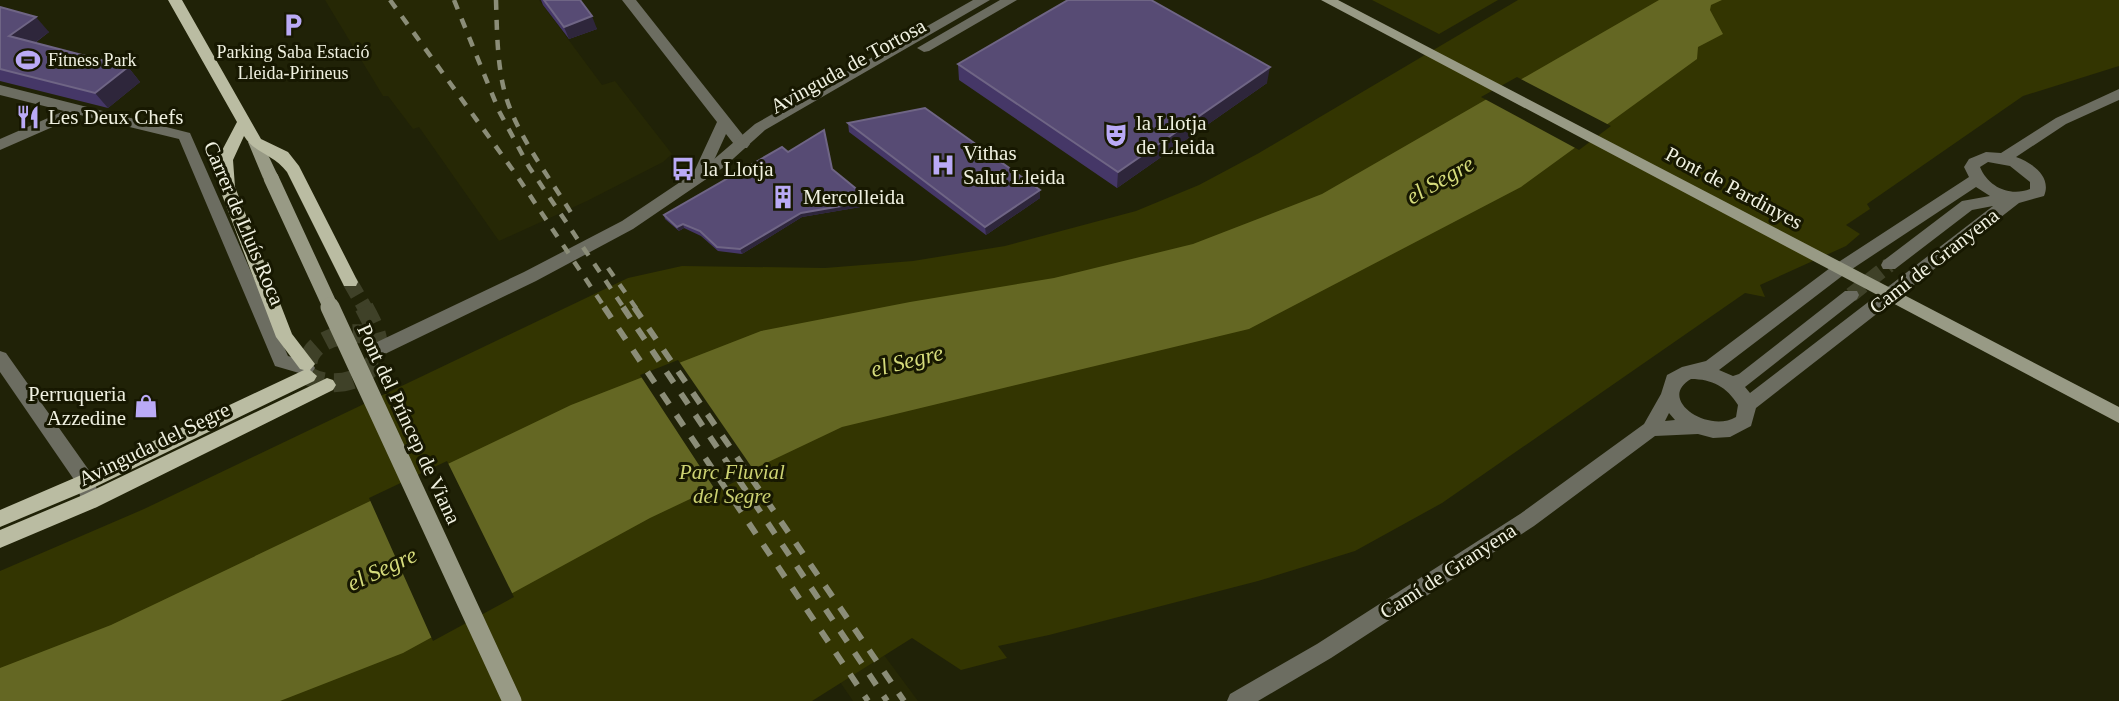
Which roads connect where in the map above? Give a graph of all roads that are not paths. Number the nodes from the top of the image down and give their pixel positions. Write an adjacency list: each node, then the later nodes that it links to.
1 (175, 0): 10 (main road)
2 (629, 0): 9 (street)
3 (984, 0): 13 (street, Avinguda de Tortosa)
4 (1010, 0): 13 (street, Avinguda de Tortosa)
5 (1328, 0): 22 (main road, Pont de Pardinyes)
6 (0, 90): 8 (street, Carrer de Lluís Roca)
7 (2119, 94): 14 (street)
8 (78, 110): 12 (street); 28 (street, Carrer de Lluís Roca)
9 (724, 121): 13 (street); 18 (street)
10 (243, 124): 11 (main road); 28 (main road)
11 (255, 142): 23 (main road); 40 (main road, Pont del Príncep de Viana, bridge)
12 (0, 145)
13 (742, 145): 18 (street, Avinguda de Tortosa)
14 (2027, 146): 15 (street); 16 (street)
15 (2004, 158): 16 (street); 17 (street)
16 (2026, 168): 19 (street)
17 (1977, 179): 19 (street); 20 (street, Camí de Granyena); 22 (street, Camí de Granyena)
18 (696, 180): 26 (street)
19 (2015, 197): 20 (street, Camí de Granyena); 25 (street, Camí de Granyena)
20 (1968, 205): 21 (street, Camí de Granyena)
21 (1889, 265)
22 (1840, 269): 25 (main road, Pont de Pardinyes); 29 (street, Camí de Granyena)
23 (350, 282)
24 (1851, 295): 31 (street, Camí de Granyena)
25 (1890, 296): 33 (street, Camí de Granyena); 34 (main road, Pont de Pardinyes)
26 (381, 348)
27 (0, 358): 37 (street)
28 (307, 369): 37 (main road, Avinguda del Segre)
29 (1699, 372): 31 (street); 32 (street)
30 (327, 385): 37 (main road, Avinguda del Segre)
31 (1732, 385): 33 (street)
32 (1669, 396): 35 (street); 36 (street, Camí de Granyena)
33 (1747, 405): 35 (street)
34 (2119, 416)
35 (1698, 426): 36 (street)
36 (1651, 429): 41 (street, Camí de Granyena)
37 (88, 492): 38 (main road, Avinguda del Segre); 39 (main road, Avinguda del Segre)
38 (0, 519)
39 (0, 539)
40 (512, 701)
41 (1238, 701)

